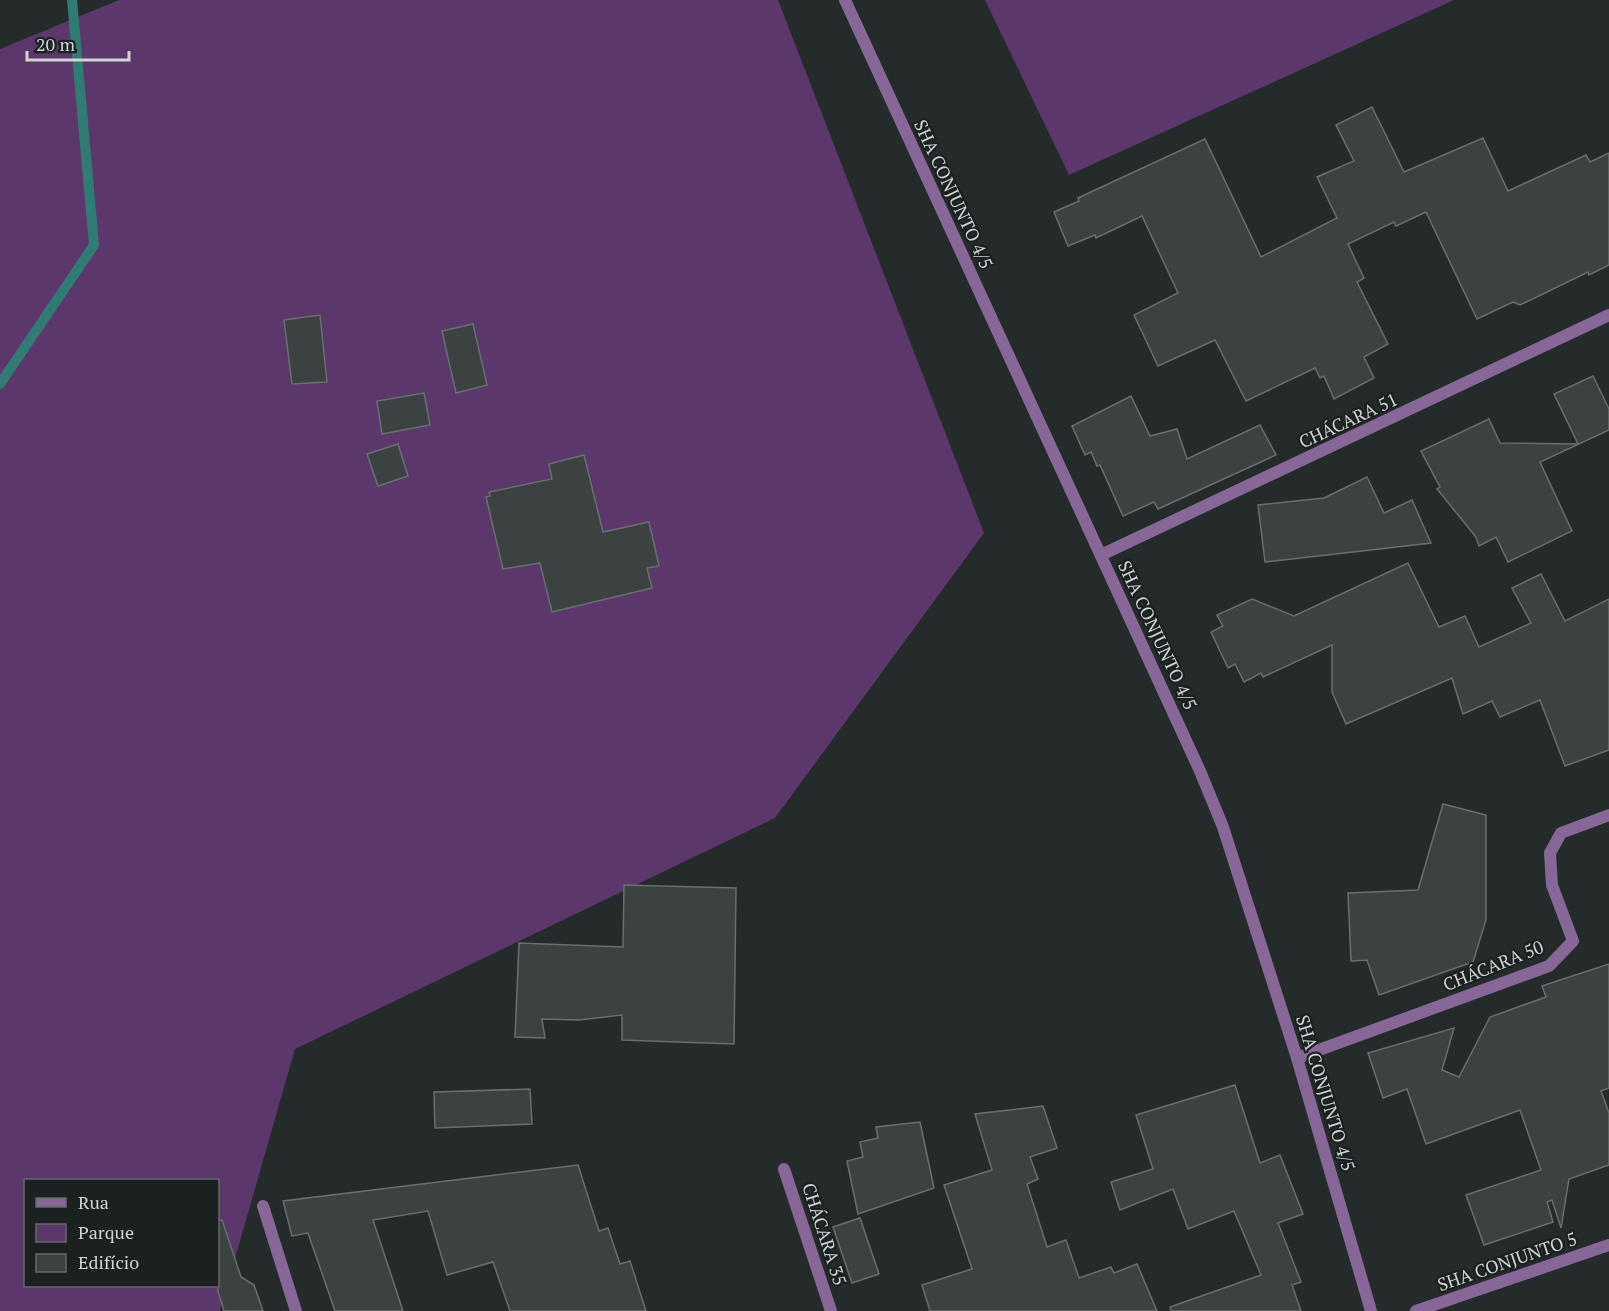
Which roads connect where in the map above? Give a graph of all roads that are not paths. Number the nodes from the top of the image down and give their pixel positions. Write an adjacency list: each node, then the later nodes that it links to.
1 (845, 0): 3 (street, SHA CONJUNTO 4/5)
2 (1609, 315): 3 (street, CHÁCARA 51)
3 (1101, 555): 5 (street, SHA CONJUNTO 4/5)
4 (1609, 815): 5 (street, CHÁCARA 50)
5 (1297, 1058): 11 (street, SHA CONJUNTO 4/5)
6 (784, 1168): 10 (street, CHÁCARA 35)
7 (263, 1206): 9 (street)
8 (1609, 1245): 12 (street, SHA CONJUNTO 5)
9 (296, 1311)
10 (831, 1311)
11 (1371, 1311)
12 (1416, 1311)

